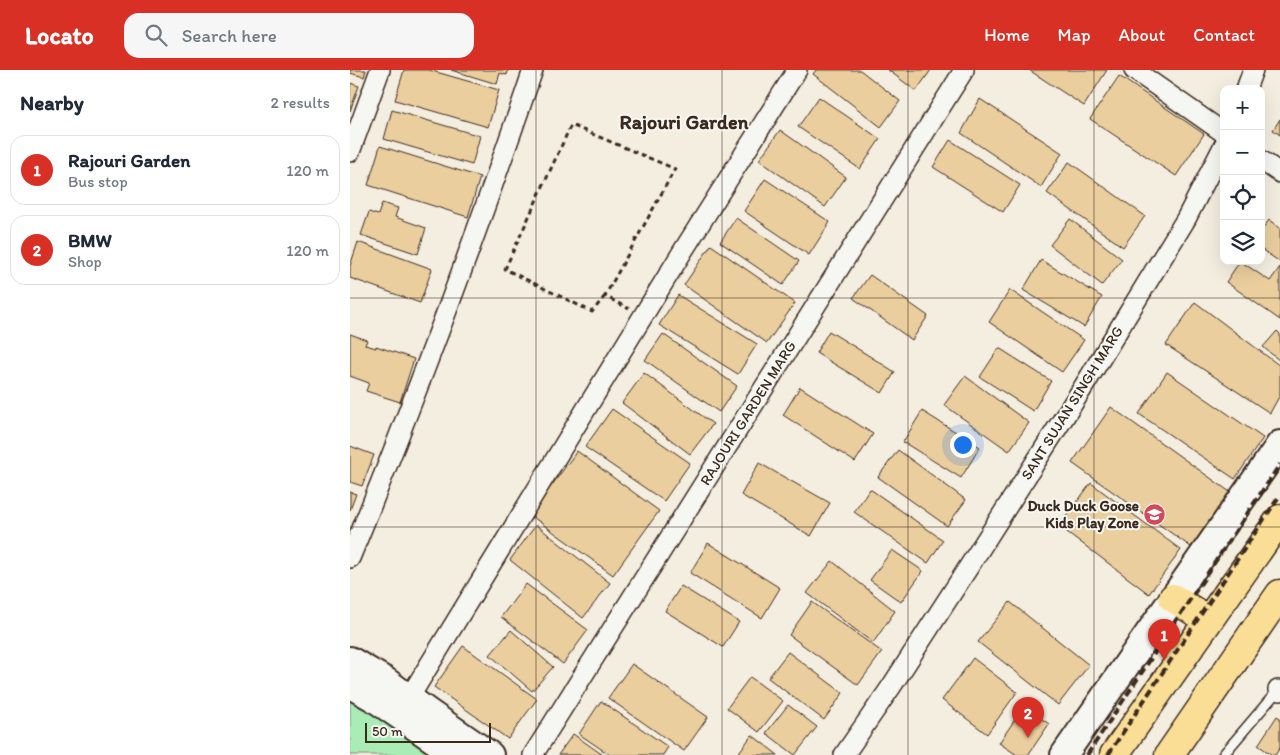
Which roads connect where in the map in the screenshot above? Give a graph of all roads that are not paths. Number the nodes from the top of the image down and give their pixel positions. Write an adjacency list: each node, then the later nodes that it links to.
1 (380, 70): 9 (street)
2 (533, 70): 15 (street)
3 (797, 70): 21 (street)
4 (964, 70): 24 (street, RAJOURI GARDEN MARG)
5 (1134, 70): 8 (street)
6 (1253, 70): 7 (street)
7 (1247, 85)
8 (1220, 131)
9 (350, 152)
10 (1220, 153): 25 (street, SANT SUJAN SINGH MARG)
11 (1265, 163): 12 (street)
12 (1280, 173)
13 (1280, 444): 16 (street)
14 (1280, 519): 18 (main road)
15 (350, 558)
16 (1173, 598): 18 (main road); 26 (street)
17 (1276, 608): 28 (main road)
18 (1208, 620): 27 (main road)
19 (357, 676): 21 (street); 22 (street)
20 (1279, 690): 29 (lane)
21 (409, 698): 23 (street)
22 (456, 755)
23 (490, 755)
24 (533, 755)
25 (844, 755)
26 (1064, 755)
27 (1114, 755)
28 (1170, 755)
29 (1223, 755)

